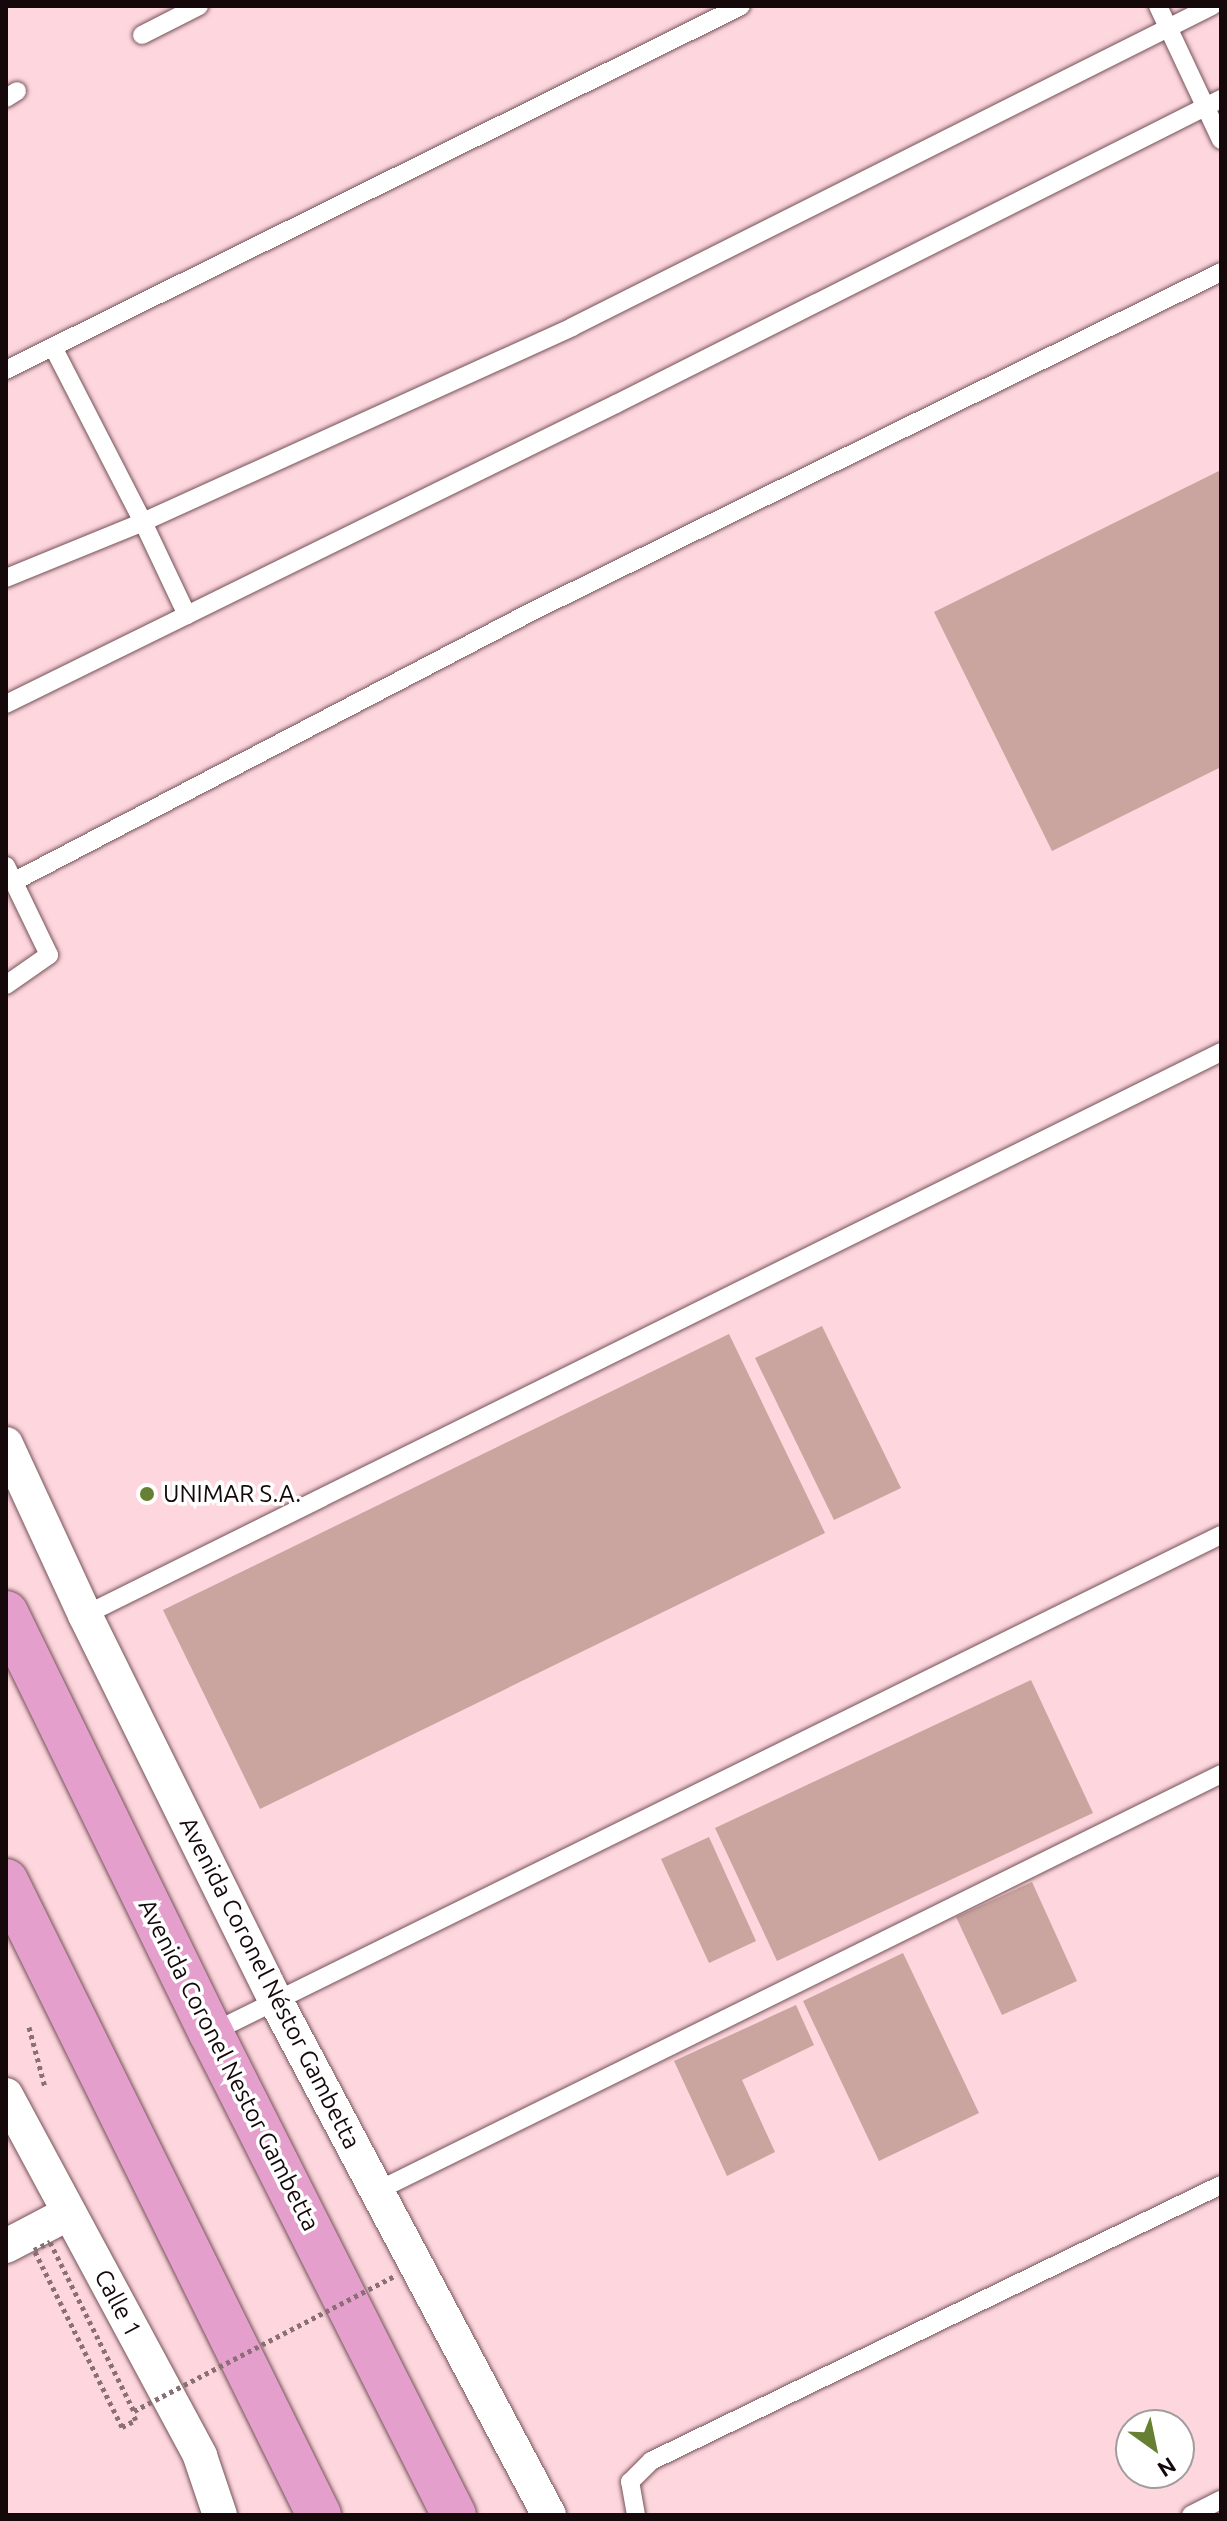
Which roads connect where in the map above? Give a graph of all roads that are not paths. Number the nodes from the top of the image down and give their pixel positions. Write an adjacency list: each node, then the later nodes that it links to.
1 (199, 6): 6 (lane)
2 (741, 6): 10 (lane)
3 (1158, 6): 5 (lane)
4 (1212, 6): 5 (lane)
5 (1168, 28): 7 (lane); 12 (lane)
6 (142, 35)
7 (1213, 103): 8 (lane); 14 (lane)
8 (1221, 140)
9 (1221, 272): 16 (lane)
10 (53, 347): 11 (lane); 12 (lane)
11 (6, 370)
12 (143, 522): 13 (lane); 14 (lane)
13 (6, 578)
14 (187, 615): 15 (lane)
15 (6, 704)
16 (9, 874): 17 (lane)
17 (6, 985)
18 (1221, 1052): 22 (lane)
19 (6, 1444): 22 (street, Avenida Coronel Néstor Gambetta)
20 (1221, 1535): 25 (lane)
21 (6, 1613): 26 (highway, Avenida Coronel Nestor Gambetta)
22 (85, 1615): 25 (street, Avenida Coronel Néstor Gambetta)
23 (1221, 1774): 29 (lane)
24 (6, 1881): 34 (highway)
25 (276, 2001): 26 (lane); 29 (street, Avenida Coronel Néstor Gambetta)
26 (211, 2033): 35 (highway, Avenida Coronel Nestor Gambetta)
27 (6, 2095): 30 (street, Calle 1)
28 (1221, 2185): 37 (lane)
29 (377, 2191): 36 (street, Avenida Coronel Néstor Gambetta)
30 (69, 2213): 31 (street); 33 (street, Calle 1)
31 (6, 2246)
32 (1221, 2500): 38 (lane)
33 (220, 2515)
34 (319, 2515)
35 (454, 2515)
36 (549, 2515)
37 (636, 2515)
38 (1191, 2515)

